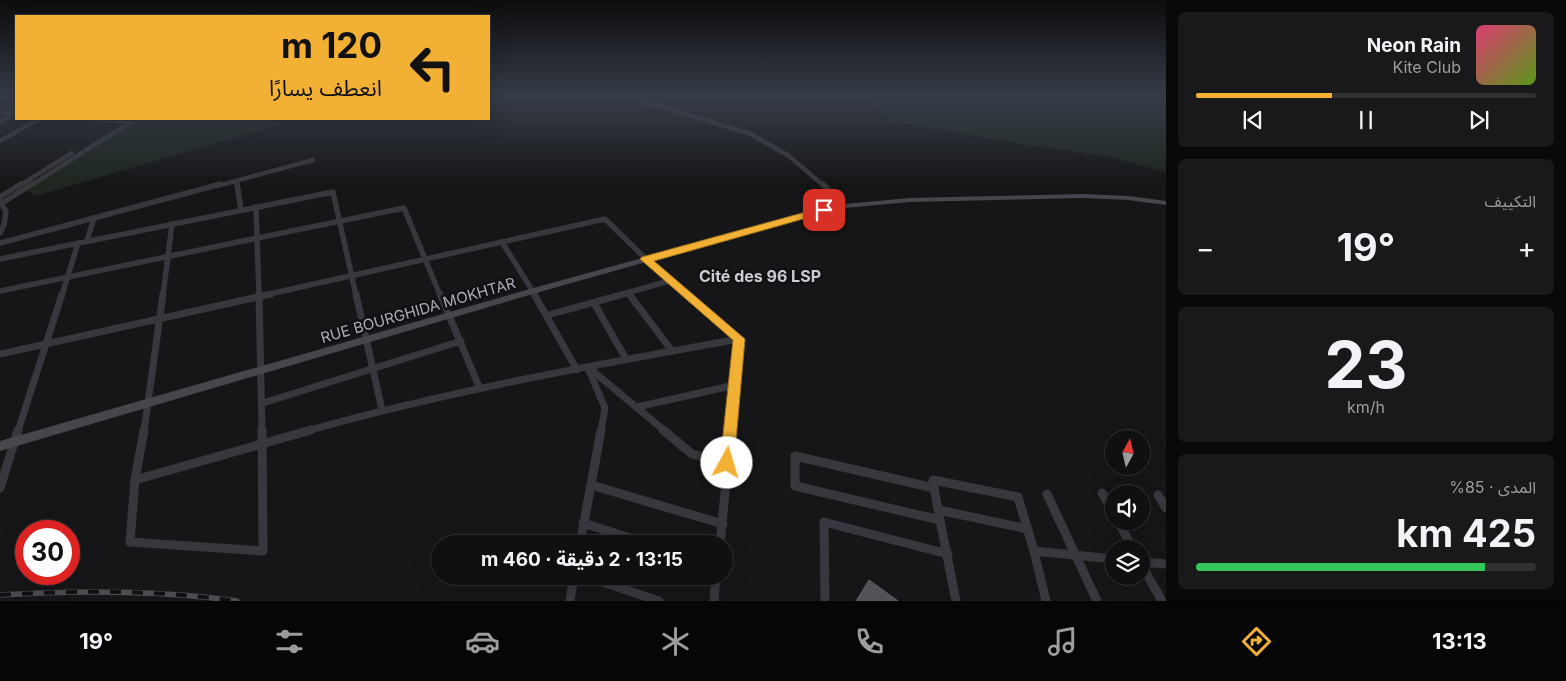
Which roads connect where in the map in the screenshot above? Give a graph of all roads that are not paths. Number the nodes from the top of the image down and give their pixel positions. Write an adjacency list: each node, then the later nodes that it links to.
1 (28, 125): 6 (street)
2 (119, 125): 10 (street)
3 (125, 125): 10 (street)
4 (727, 125): 12 (street)
5 (0, 133): 6 (street)
6 (11, 134): 7 (street)
7 (0, 141)
8 (313, 160): 9 (street)
9 (236, 181): 14 (street); 15 (street)
10 (0, 199): 18 (street)
11 (1166, 203): 12 (main road, RUE BOURGHIDA MOKHTAR)
12 (844, 206): 27 (main road, RUE BOURGHIDA MOKHTAR)
13 (256, 207): 14 (street); 16 (street); 19 (street)
14 (241, 210): 17 (street)
15 (94, 218): 20 (street); 22 (street)
16 (340, 222): 19 (street); 26 (street); 28 (street)
17 (172, 224): 20 (street); 24 (street)
18 (0, 233)
19 (257, 238): 24 (street); 34 (street)
20 (87, 241): 23 (street)
21 (502, 242): 26 (street); 27 (street); 32 (street)
22 (0, 243)
23 (78, 243): 25 (street); 29 (street)
24 (168, 257): 29 (street); 38 (street)
25 (0, 259)
26 (426, 259): 28 (street); 36 (street)
27 (646, 259): 30 (street); 32 (main road, RUE BOURGHIDA MOKHTAR)
28 (352, 276): 34 (street); 39 (street)
29 (67, 278): 31 (street); 42 (street)
30 (672, 280): 33 (street); 40 (street)
31 (0, 291)
32 (533, 291): 36 (main road, RUE BOURGHIDA MOKHTAR); 37 (street)
33 (629, 293): 35 (street); 43 (street)
34 (260, 296): 38 (street); 48 (street)
35 (594, 303): 37 (street); 45 (street)
36 (450, 315): 39 (main road, RUE BOURGHIDA MOKHTAR); 41 (street)
37 (548, 315): 49 (street)
38 (160, 318): 42 (street); 52 (street)
39 (368, 339): 47 (street); 48 (main road, RUE BOURGHIDA MOKHTAR)
40 (739, 339): 43 (street); 50 (street)
41 (460, 341): 47 (street); 51 (street)
42 (46, 344): 44 (street); 56 (street)
43 (672, 351): 45 (street)
44 (0, 354)
45 (626, 359): 46 (street)
46 (588, 367): 49 (street); 54 (street); 61 (street)
47 (373, 368): 53 (street); 55 (street)
48 (262, 369): 52 (main road, RUE BOURGHIDA MOKHTAR); 53 (street)
49 (577, 370): 51 (street)
50 (735, 385): 54 (street); 59 (street)
51 (480, 389): 55 (street)
52 (149, 402): 56 (main road, RUE BOURGHIDA MOKHTAR); 60 (street)
53 (263, 403): 57 (street)
54 (637, 407): 59 (street)
55 (382, 410): 57 (street)
56 (14, 442): 58 (main road, RUE BOURGHIDA MOKHTAR); 62 (street)
57 (263, 443): 60 (street); 60 (street)
58 (0, 446)
59 (727, 463): 71 (street)
60 (135, 480)
61 (591, 485): 70 (street); 71 (street)
62 (0, 488)
63 (934, 488): 69 (street); 69 (street); 72 (street)
64 (1102, 493): 67 (street)
65 (1047, 494): 78 (street)
66 (1158, 495): 68 (street)
67 (1105, 498)
68 (1166, 508)
69 (940, 515): 72 (street); 77 (street)
70 (584, 523): 73 (street); 74 (street)
71 (723, 524): 75 (street)
72 (1028, 529): 76 (street)
73 (582, 535)
74 (621, 535)
75 (721, 535)
76 (1034, 550): 78 (street); 91 (street)
77 (948, 554): 89 (street); 90 (street)
78 (1074, 554): 79 (street); 92 (street)
79 (1105, 558)
80 (1150, 563): 81 (street)
81 (1166, 564)
82 (1150, 579): 93 (street)
83 (573, 585): 86 (street)
84 (612, 585): 87 (street)
85 (715, 585): 88 (street)
86 (570, 601)
87 (660, 601)
88 (714, 601)
89 (825, 601)
90 (956, 601)
91 (1046, 601)
92 (1097, 601)
93 (1162, 601)

